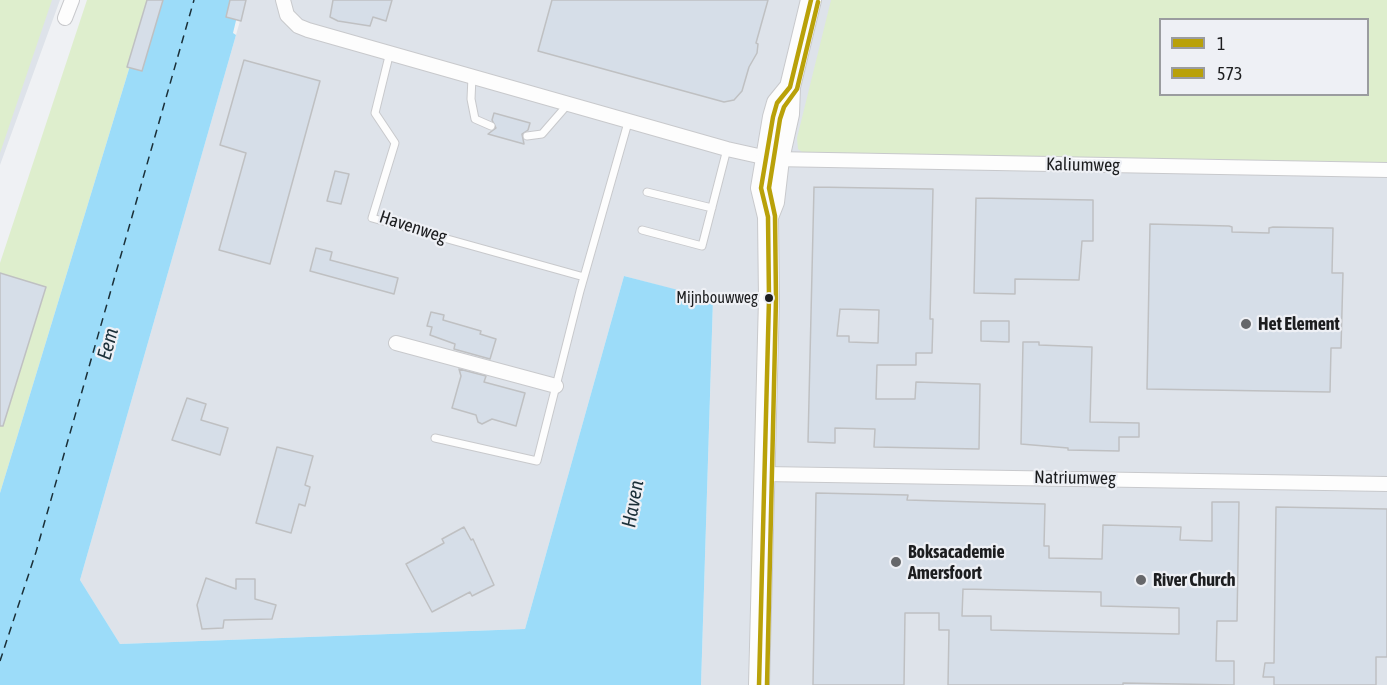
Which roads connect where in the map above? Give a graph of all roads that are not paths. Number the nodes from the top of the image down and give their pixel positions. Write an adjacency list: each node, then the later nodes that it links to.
1 (72, 0): 4 (street)
2 (283, 0): 5 (street)
3 (811, 0): 12 (street)
4 (65, 18)
5 (390, 52): 6 (street); 17 (lane, Havenweg)
6 (472, 77): 7 (street); 9 (lane)
7 (569, 103): 8 (street); 10 (lane)
8 (629, 119): 11 (street); 17 (lane)
9 (490, 126)
10 (527, 136)
11 (727, 149): 12 (street); 15 (lane)
12 (772, 158): 13 (street, Kaliumweg); 21 (street)
13 (1387, 170)
14 (647, 192): 15 (lane)
15 (712, 208): 16 (lane)
16 (642, 230)
17 (584, 277): 19 (lane)
18 (396, 343): 19 (street)
19 (556, 386): 20 (lane)
20 (435, 438)
21 (764, 474): 22 (street, Natriumweg); 23 (street)
22 (1387, 484)
23 (759, 685)

